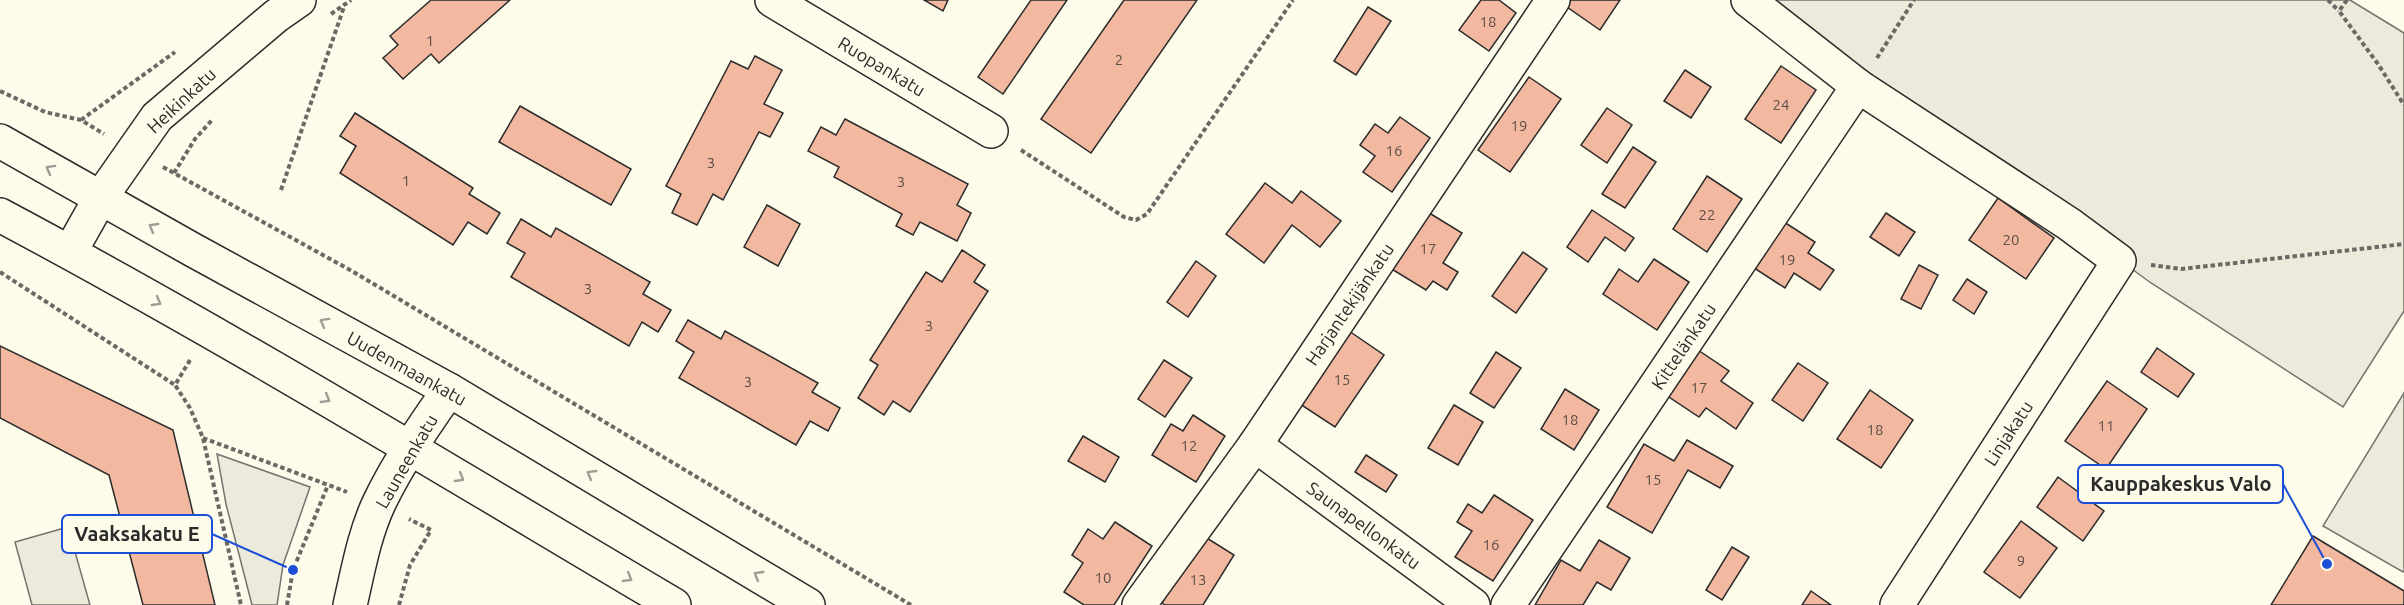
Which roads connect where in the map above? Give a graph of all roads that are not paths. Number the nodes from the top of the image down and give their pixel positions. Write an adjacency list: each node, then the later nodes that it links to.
1 (299, 0): 8 (street, Heikinkatu)
2 (772, 0): 6 (street, Ruopankatu)
3 (1553, 0): 12 (street, Harjantekijänkatu)
4 (1748, 0): 5 (street)
5 (1858, 86): 19 (street, Kittelänkatu); 20 (street, Linjakatu)
6 (991, 131)
7 (0, 141): 8 (street, Uudenmaankatu, one-way to 7)
8 (101, 196): 10 (street, Heikinkatu); 11 (street, Uudenmaankatu, one-way to 8)
9 (0, 215): 10 (street)
10 (70, 252): 13 (street, one-way to 13)
11 (449, 390): 13 (street, Launeenkatu); 16 (street, Uudenmaankatu, one-way to 11)
12 (1255, 445): 17 (street, Harjantekijänkatu); 18 (street, Saunapellonkatu)
13 (410, 449): 14 (street, Launeenkatu); 15 (street, one-way to 15)
14 (350, 605)
15 (674, 605)
16 (808, 605)
17 (1139, 605)
18 (1473, 605)
19 (1508, 605)
20 (1897, 605)

